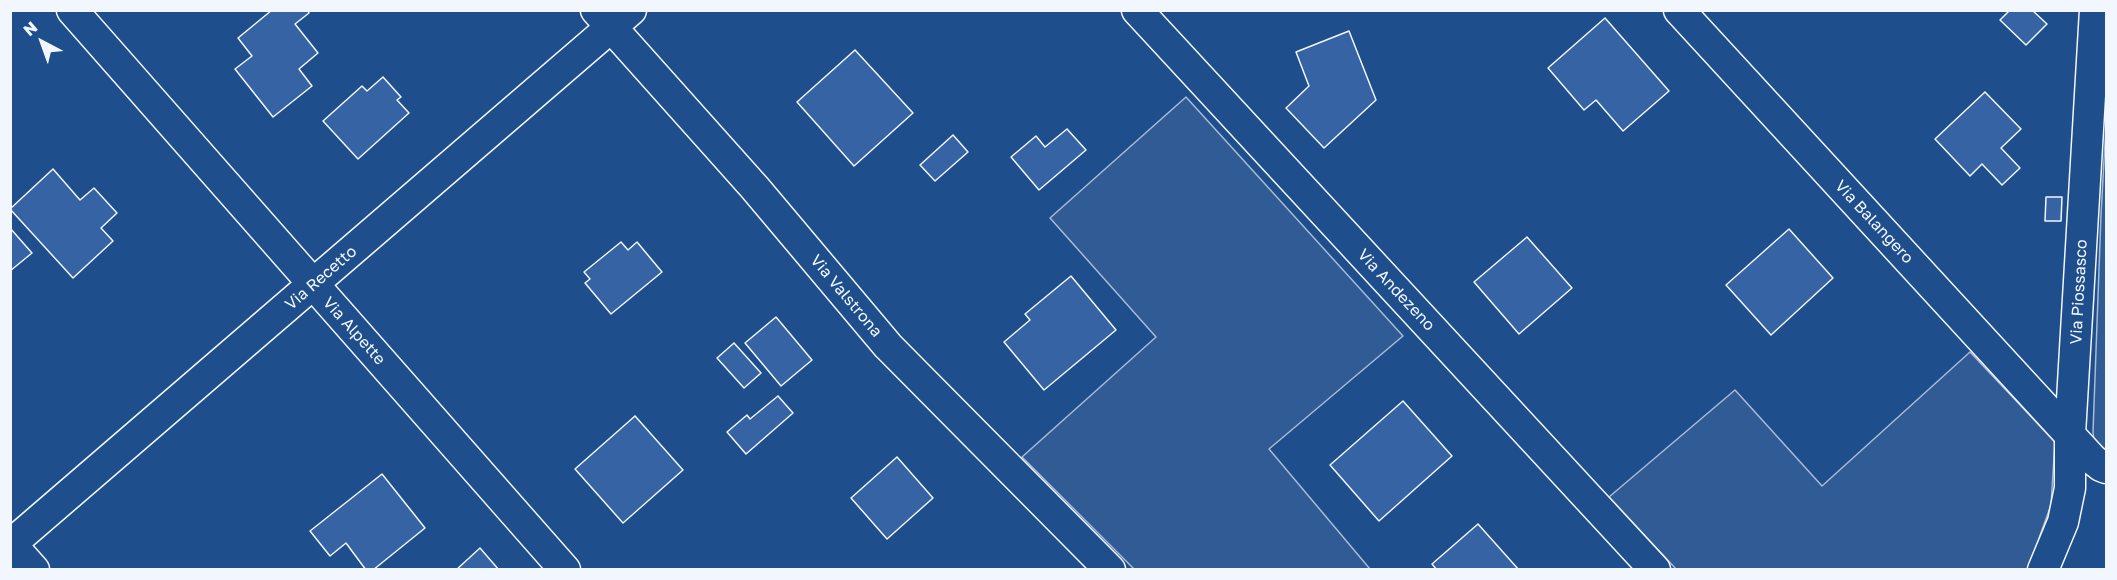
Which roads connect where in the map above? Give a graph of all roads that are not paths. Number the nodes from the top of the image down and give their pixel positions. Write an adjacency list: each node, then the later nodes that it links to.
1 (72, 10): 6 (street, Via Alpette)
2 (1137, 10): 13 (street, Via Andezeno)
3 (1679, 10): 7 (street, Via Balangero)
4 (2095, 10): 7 (street, Via Piossasco)
5 (612, 16): 6 (street, Via Recetto); 12 (street, Via Valstrona)
6 (313, 285): 9 (street, Via Recetto); 11 (street, Via Alpette)
7 (2070, 434): 8 (street, Via Balangero); 14 (street, Via Piossasco)
8 (2106, 468)
9 (11, 544): 10 (street)
10 (34, 570)
11 (565, 570)
12 (1110, 570)
13 (1655, 570)
14 (2043, 570)

